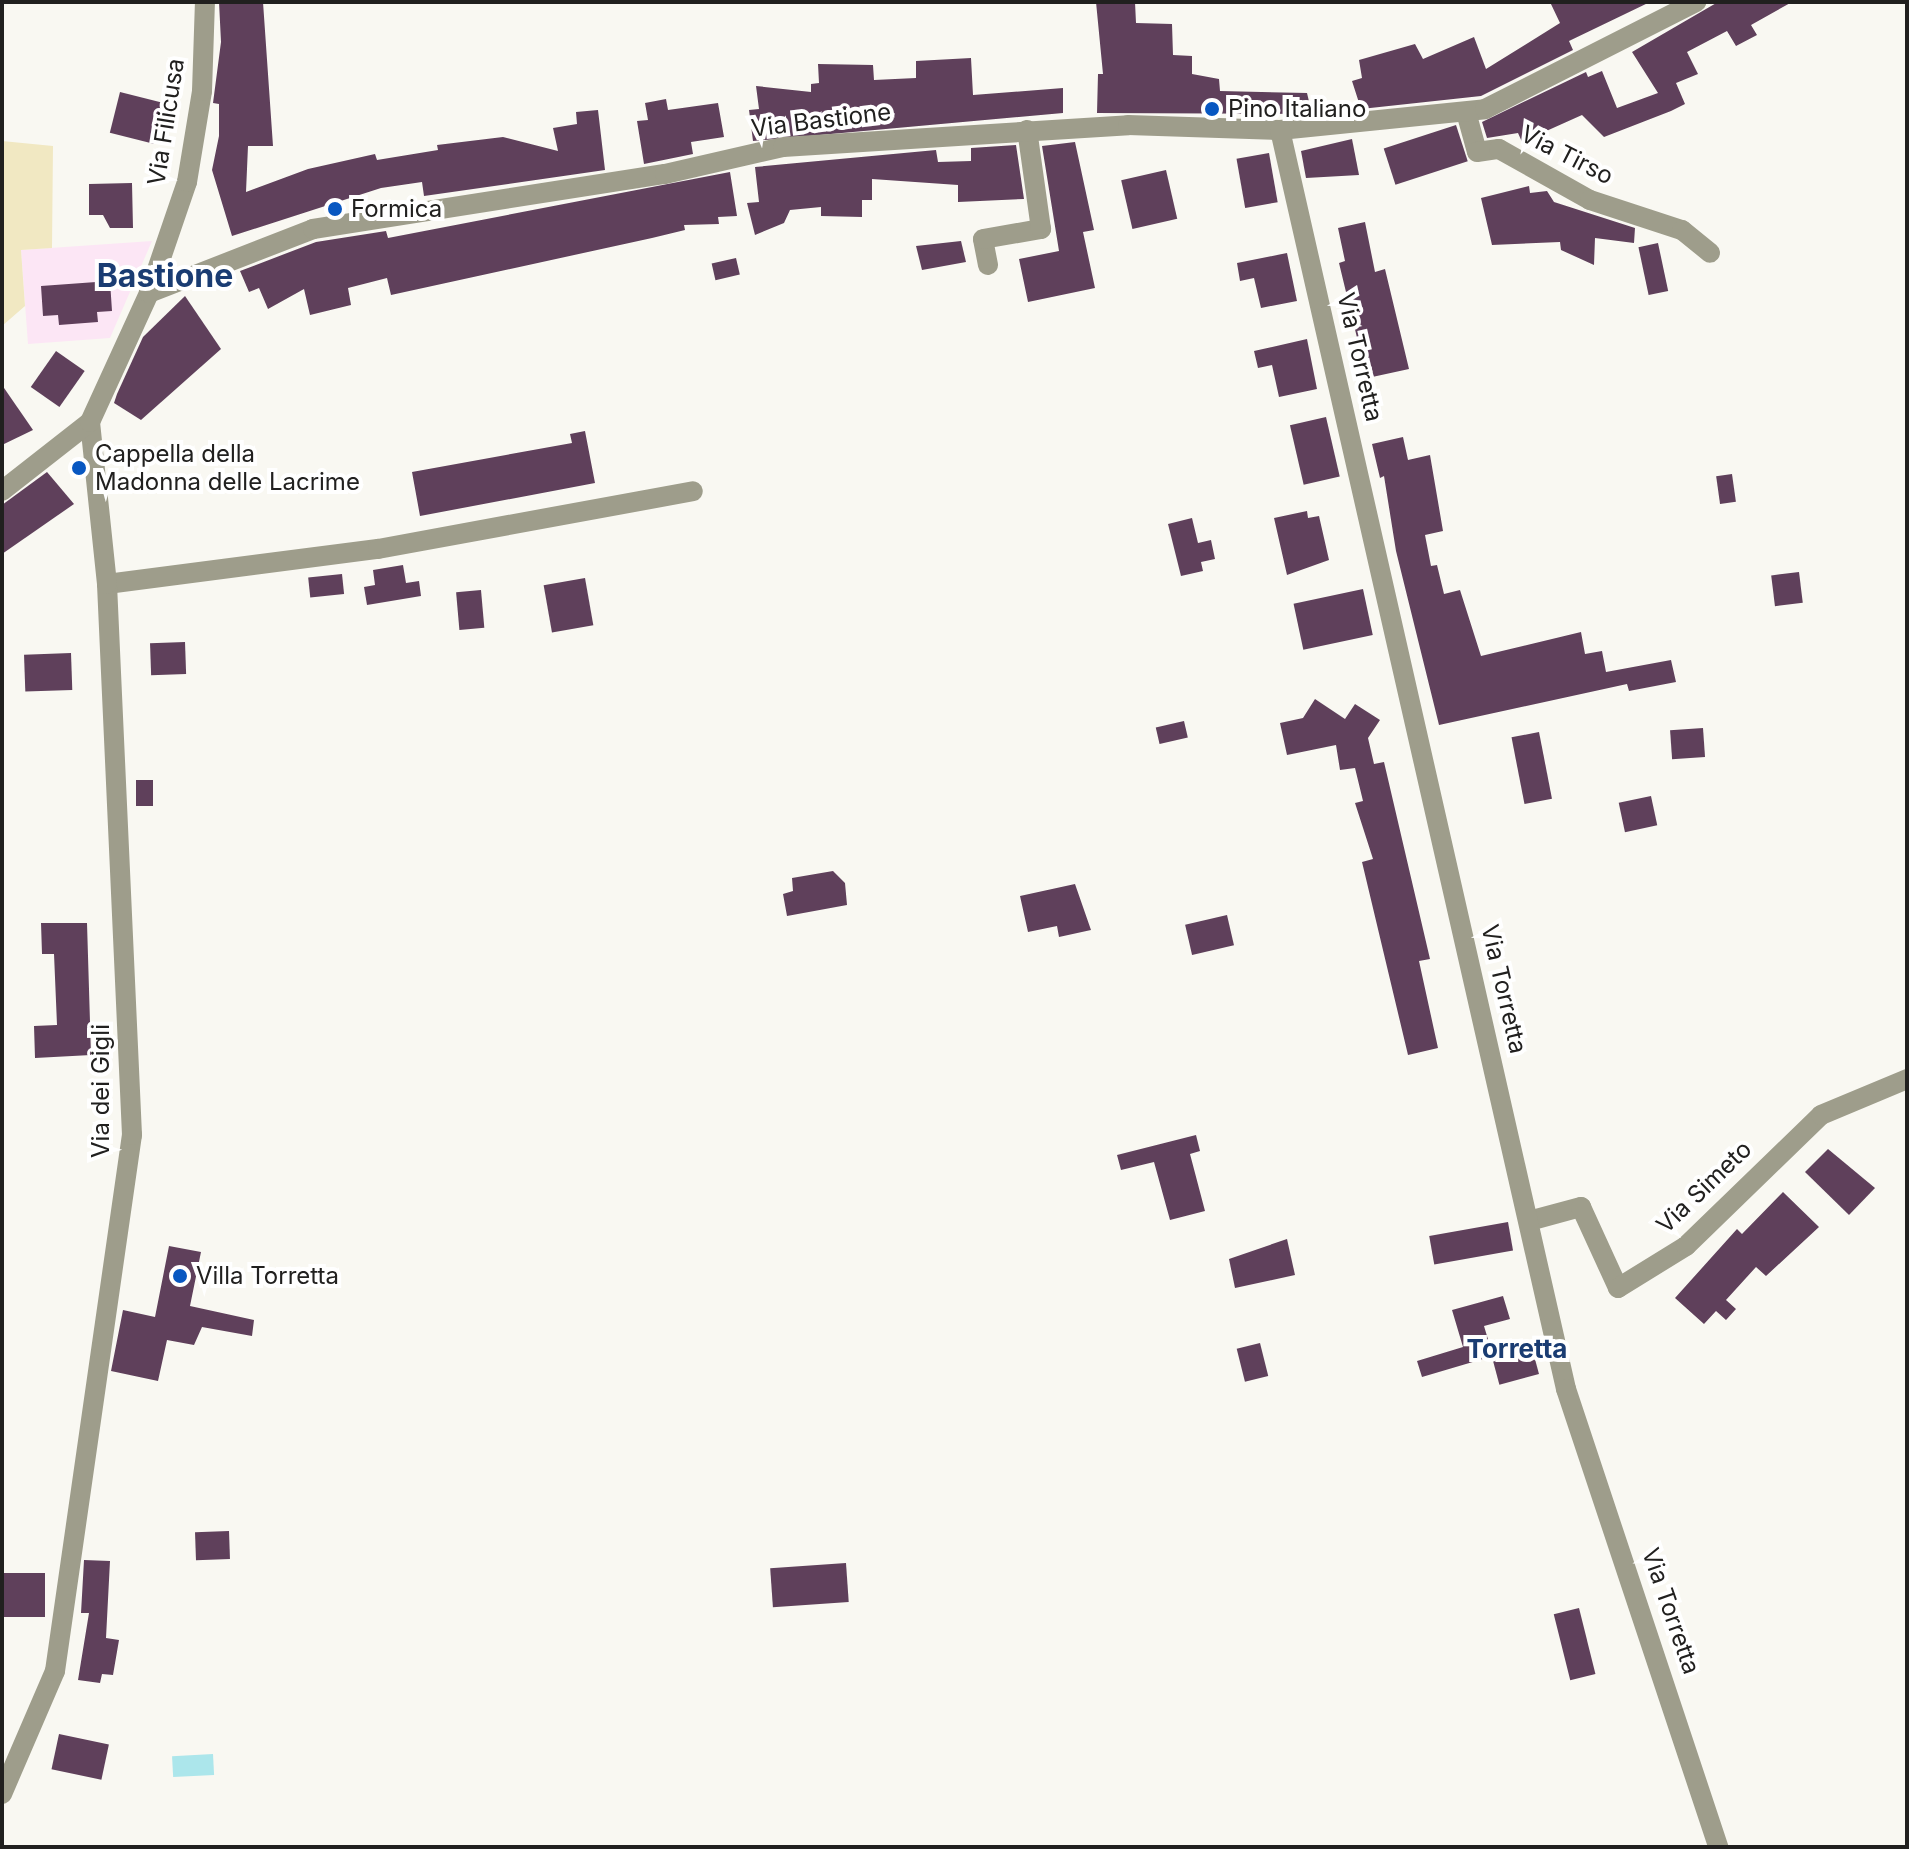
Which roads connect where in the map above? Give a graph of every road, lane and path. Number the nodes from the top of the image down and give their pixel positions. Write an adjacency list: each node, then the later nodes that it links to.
1 (205, 2): 8 (street, Via Filicusa)
2 (1696, 2): 3 (street, Via Bastione)
3 (1466, 112): 5 (street, Via Bastione); 6 (street, Via Tirso)
4 (1027, 130): 5 (street, Via Bastione); 7 (street); 8 (street, Via Bastione)
5 (1280, 130): 14 (street, Via Torretta)
6 (1710, 253)
7 (988, 265)
8 (149, 293): 9 (street)
9 (90, 422): 10 (street); 12 (street, Via dei Gigli)
10 (2, 491)
11 (693, 491): 12 (street)
12 (107, 584): 15 (street, Via dei Gigli)
13 (1907, 1079): 14 (street, Via Simeto)
14 (1529, 1221): 16 (street, Via Torretta)
15 (2, 1794)
16 (1718, 1847)

